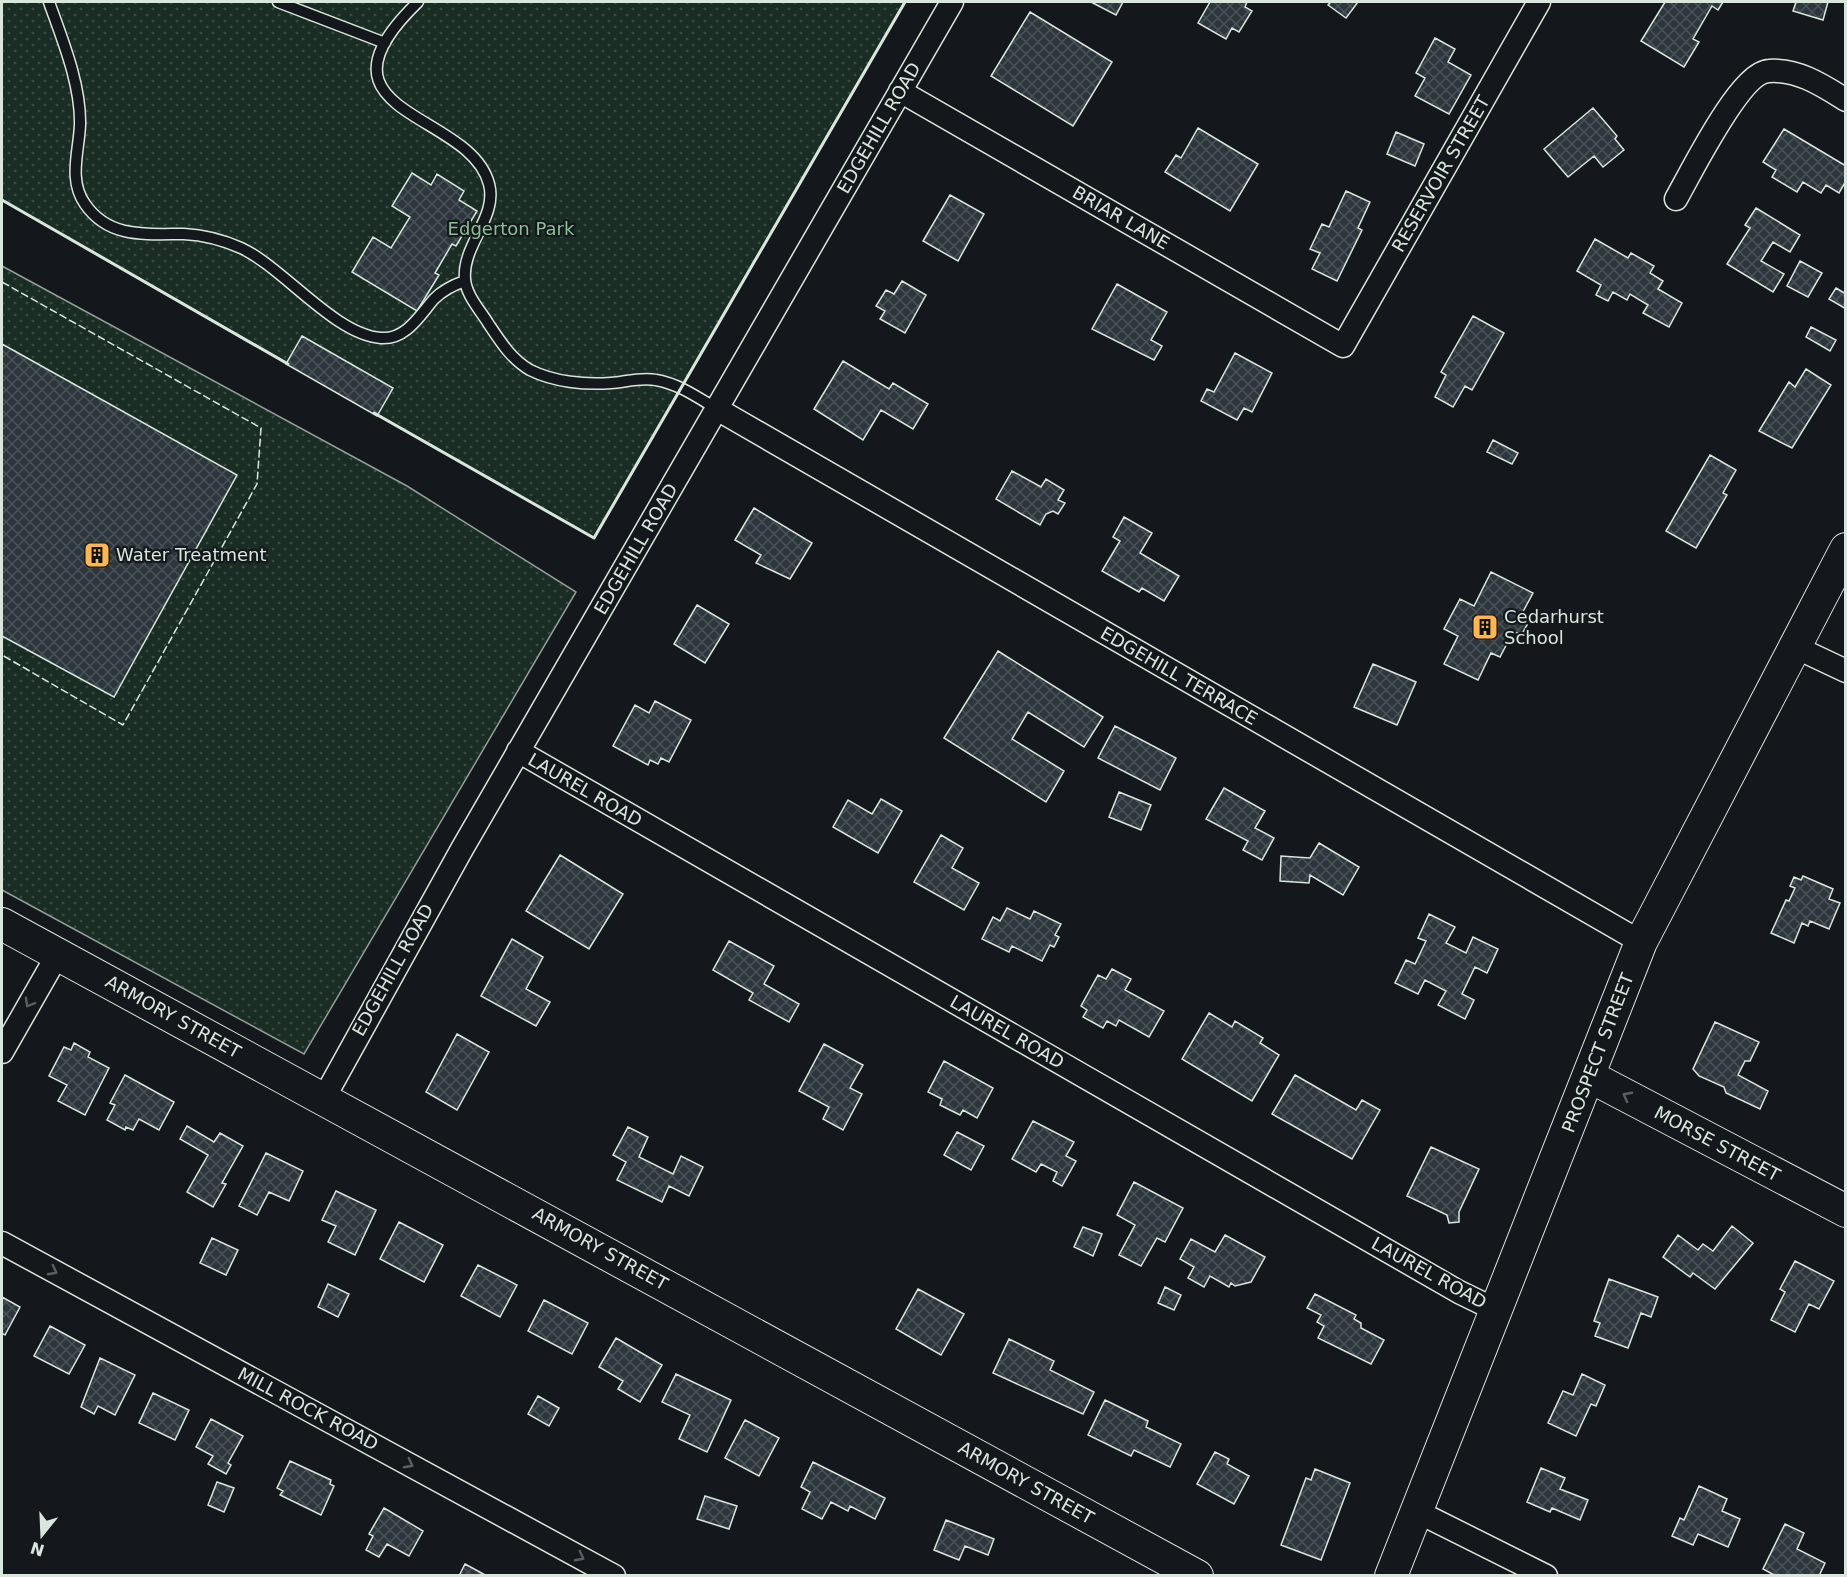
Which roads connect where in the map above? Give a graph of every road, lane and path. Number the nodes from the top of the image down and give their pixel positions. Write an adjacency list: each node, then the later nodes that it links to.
1 (49, 2): 10 (lane)
2 (278, 2): 6 (lane)
3 (418, 2): 6 (lane)
4 (952, 2): 7 (street, EDGEHILL ROAD)
5 (1529, 6): 11 (street, RESERVOIR STREET)
6 (385, 43): 10 (lane)
7 (900, 91): 11 (street, BRIAR LANE); 12 (street, EDGEHILL ROAD)
8 (1845, 100): 9 (street)
9 (1676, 199)
10 (465, 280): 12 (lane)
11 (1342, 346)
12 (717, 409): 16 (street, EDGEHILL ROAD); 18 (street, EDGEHILL TERRACE)
13 (1845, 549): 14 (main road, PROSPECT STREET)
14 (1794, 646): 15 (street); 18 (main road, PROSPECT STREET)
15 (1845, 671)
16 (519, 752): 22 (street, EDGEHILL ROAD); 25 (street, LAUREL ROAD)
17 (2, 924): 19 (main road, ARMORY STREET)
18 (1641, 942): 21 (main road, PROSPECT STREET)
19 (58, 954): 20 (street, one-way to 20); 22 (main road, ARMORY STREET)
20 (2, 1052)
21 (1589, 1076): 23 (main road, MORSE STREET, one-way to 21); 25 (main road, PROSPECT STREET)
22 (324, 1098): 28 (main road, ARMORY STREET)
23 (1845, 1211)
24 (2, 1243): 27 (street, MILL ROCK ROAD, one-way to 27)
25 (1496, 1310): 26 (main road, PROSPECT STREET)
26 (1416, 1511): 29 (main road, PROSPECT STREET); 30 (street)
27 (615, 1575)
28 (1197, 1575)
29 (1391, 1575)
30 (1546, 1575)

